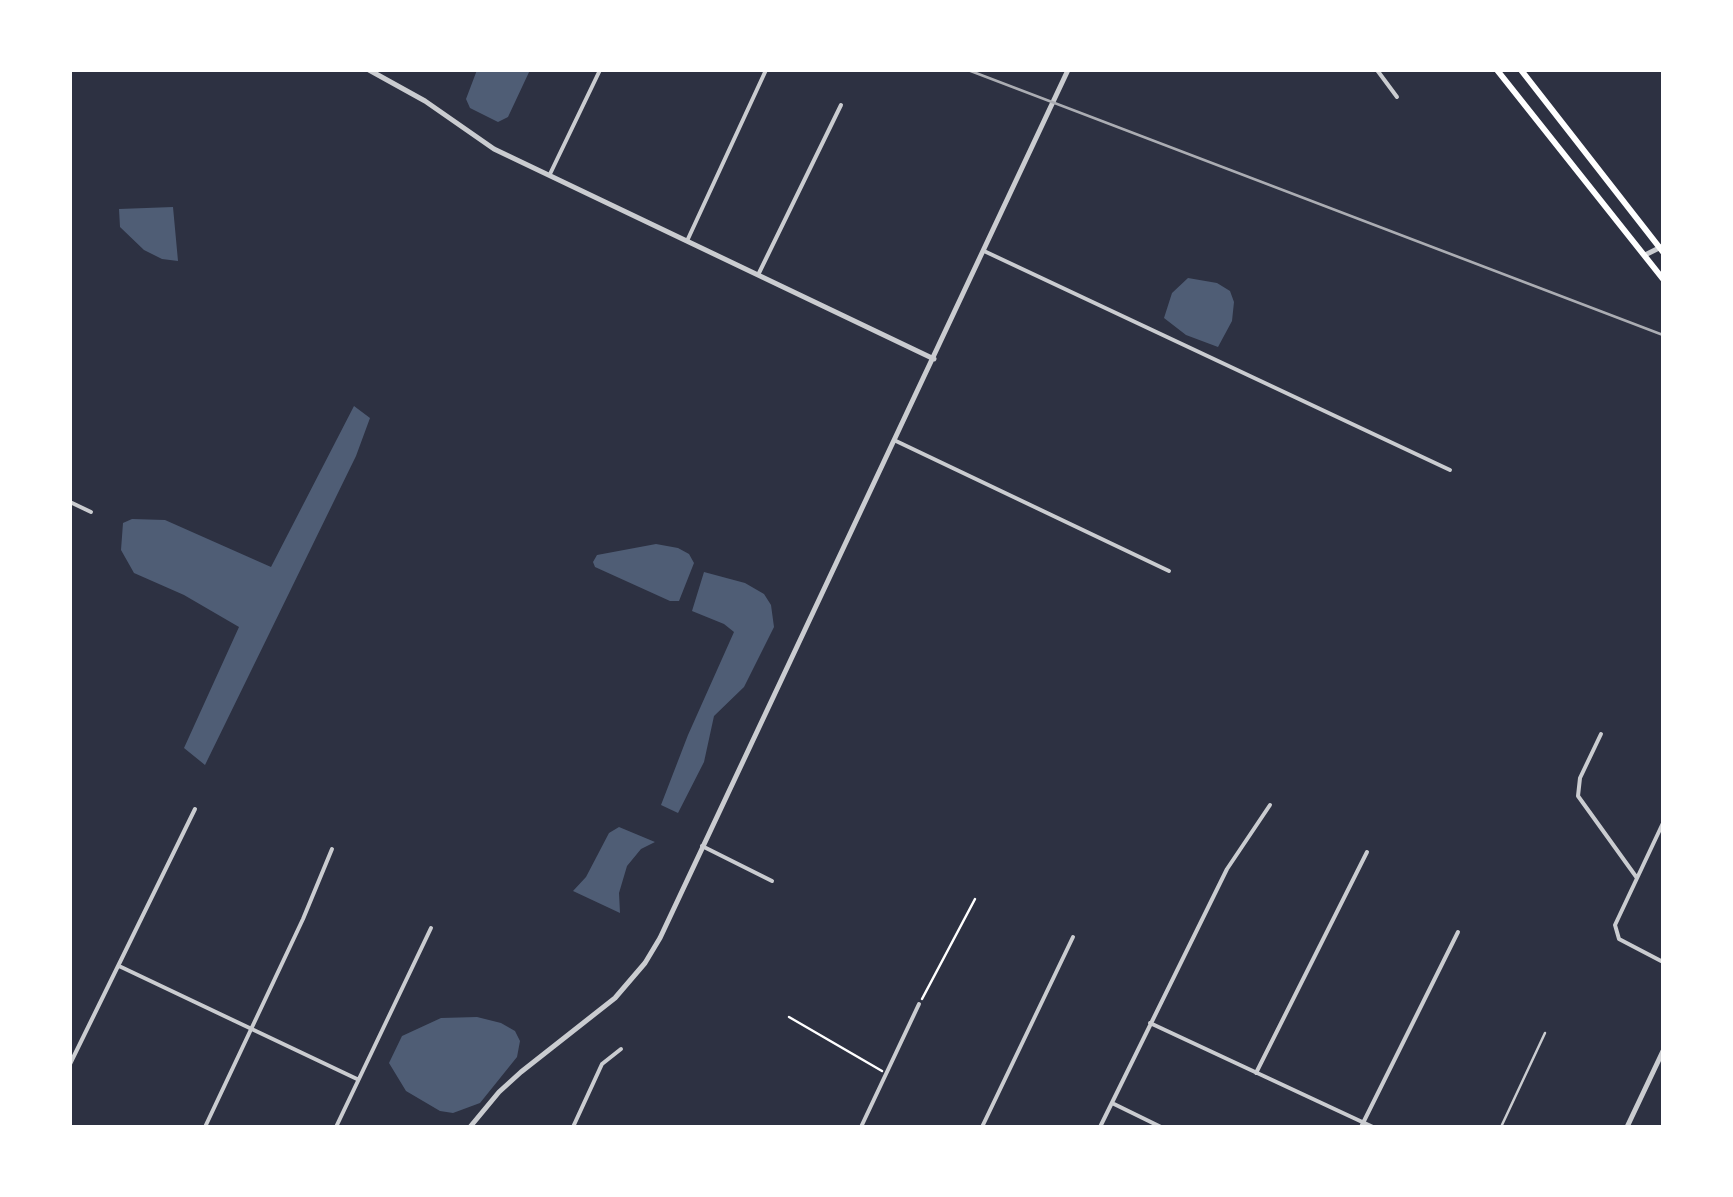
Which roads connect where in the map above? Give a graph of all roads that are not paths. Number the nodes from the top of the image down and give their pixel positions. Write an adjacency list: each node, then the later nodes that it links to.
1 (369, 70): 10 (street)
2 (600, 70): 10 (street)
3 (766, 70): 11 (street)
4 (1068, 70): 13 (street)
5 (1376, 70): 8 (street)
6 (1497, 70): 14 (main road)
7 (1520, 70): 12 (main road)
8 (1398, 97)
9 (841, 105): 15 (street)
10 (549, 176): 11 (street)
11 (687, 241): 15 (street)
12 (1662, 249): 14 (street)
13 (984, 251): 17 (street); 19 (street)
14 (1644, 255): 16 (main road)
15 (758, 275): 17 (street)
16 (1663, 279)
17 (934, 359): 18 (street)
18 (896, 441): 22 (street); 27 (street)
19 (1450, 470)
20 (70, 502): 21 (street)
21 (91, 512)
22 (1169, 572)
23 (1601, 734): 30 (street)
24 (1270, 806): 38 (street)
25 (195, 809): 36 (street)
26 (1663, 822): 30 (street)
27 (702, 846): 31 (street); 50 (street)
28 (332, 849): 39 (street)
29 (1367, 852): 44 (street)
30 (1637, 878): 35 (street)
31 (772, 881)
32 (431, 928): 45 (street)
33 (1458, 932): 47 (street)
34 (1073, 936): 53 (street)
35 (1663, 962)
36 (119, 966): 39 (street); 43 (street)
37 (919, 1004): 52 (street)
38 (1149, 1023): 44 (street); 46 (street)
39 (250, 1028): 45 (street); 48 (street)
40 (1545, 1034): 57 (lane)
41 (620, 1049): 51 (street)
42 (1663, 1051): 58 (street)
43 (70, 1064)
44 (1256, 1072): 47 (street)
45 (358, 1080): 49 (street)
46 (1112, 1103): 54 (street); 55 (street)
47 (1362, 1125): 56 (street)
48 (204, 1127)
49 (336, 1127)
50 (470, 1127)
51 (573, 1127)
52 (860, 1127)
53 (982, 1127)
54 (1100, 1127)
55 (1161, 1127)
56 (1373, 1127)
57 (1501, 1127)
58 (1627, 1127)

